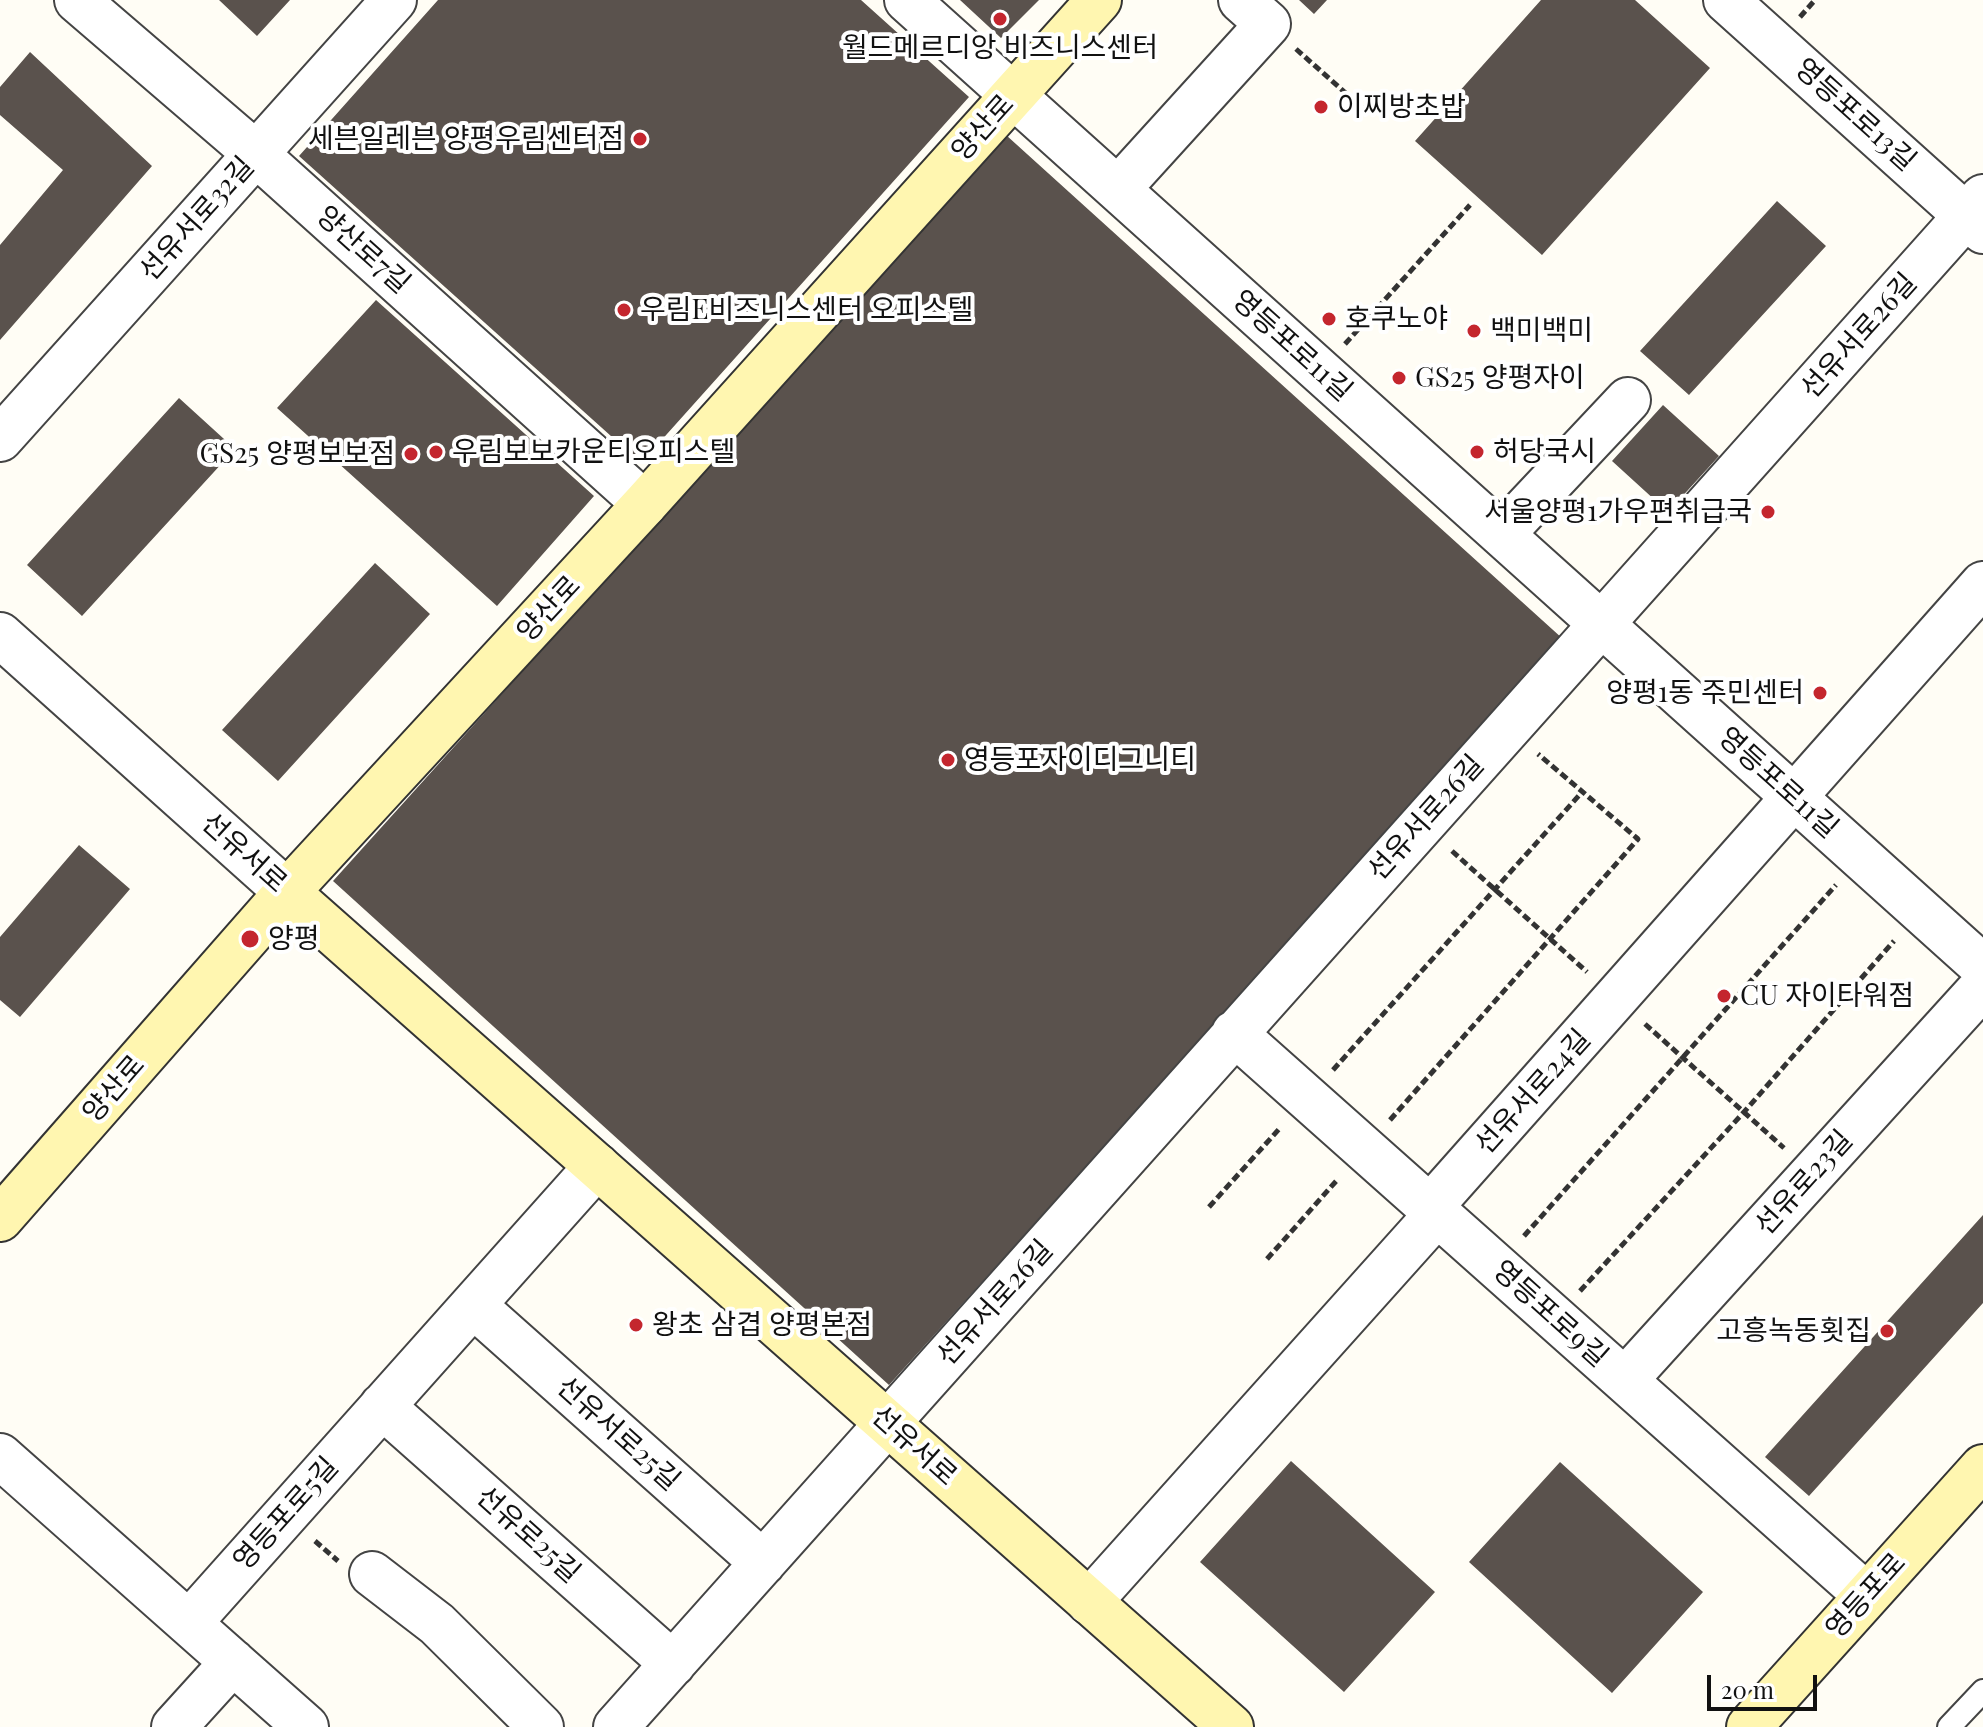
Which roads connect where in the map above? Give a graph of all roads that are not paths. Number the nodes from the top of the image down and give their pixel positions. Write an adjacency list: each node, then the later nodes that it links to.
1 (77, 0): 8 (street, 양산로7길)
2 (394, 0): 8 (street, 선유서로32길)
3 (907, 0): 7 (street, 영등포로11길)
4 (1099, 0): 7 (street, 양산로)
5 (1726, 0): 10 (street, 영등포로13길)
6 (1255, 12): 9 (street)
7 (1013, 95): 9 (street, 영등포로11길); 13 (street, 양산로)
8 (255, 153): 12 (street, 선유서로32길); 13 (street, 양산로7길)
9 (1118, 189): 14 (street, 영등포로11길)
10 (1977, 214): 16 (street, 선유서로26길)
11 (1628, 400): 14 (street)
12 (0, 439)
13 (645, 504): 19 (street, 양산로)
14 (1502, 534): 16 (street, 영등포로11길)
15 (1983, 584): 18 (street, 선유서로24길)
16 (1601, 624): 18 (street, 영등포로11길); 22 (street, 선유서로26길)
17 (0, 635): 19 (street, 선유서로)
18 (1795, 798): 20 (street, 영등포로11길); 24 (street, 선유서로24길)
19 (287, 892): 23 (street, 선유서로); 25 (street, 양산로)
20 (1983, 967)
21 (1983, 986): 27 (street, 선유로23길)
22 (1234, 1033): 24 (street, 영등포로9길); 29 (street, 선유서로26길)
23 (597, 1166): 26 (street); 29 (street, 선유서로)
24 (1437, 1214): 27 (street, 영등포로9길); 35 (street, 선유서로24길)
25 (0, 1219)
26 (473, 1305): 28 (street); 32 (street, 선유서로25길)
27 (1625, 1380): 34 (street, 영등포로9길)
28 (382, 1406): 36 (street, 영등포로5길); 38 (street, 선유로25길)
29 (888, 1423): 32 (street); 35 (street, 선유서로)
30 (0, 1456): 36 (street)
31 (1983, 1467): 34 (street, 영등포로)
32 (763, 1563): 38 (street)
33 (372, 1574): 42 (street)
34 (1866, 1595): 45 (street, 영등포로)
35 (1089, 1602): 44 (street, 선유서로)
36 (189, 1623): 37 (street)
37 (233, 1662): 40 (street); 41 (street)
38 (673, 1664): 43 (street)
39 (1983, 1691): 46 (lane)
40 (174, 1727)
41 (306, 1727)
42 (541, 1727)
43 (616, 1727)
44 (1231, 1727)
45 (1749, 1727)
46 (1949, 1727)

